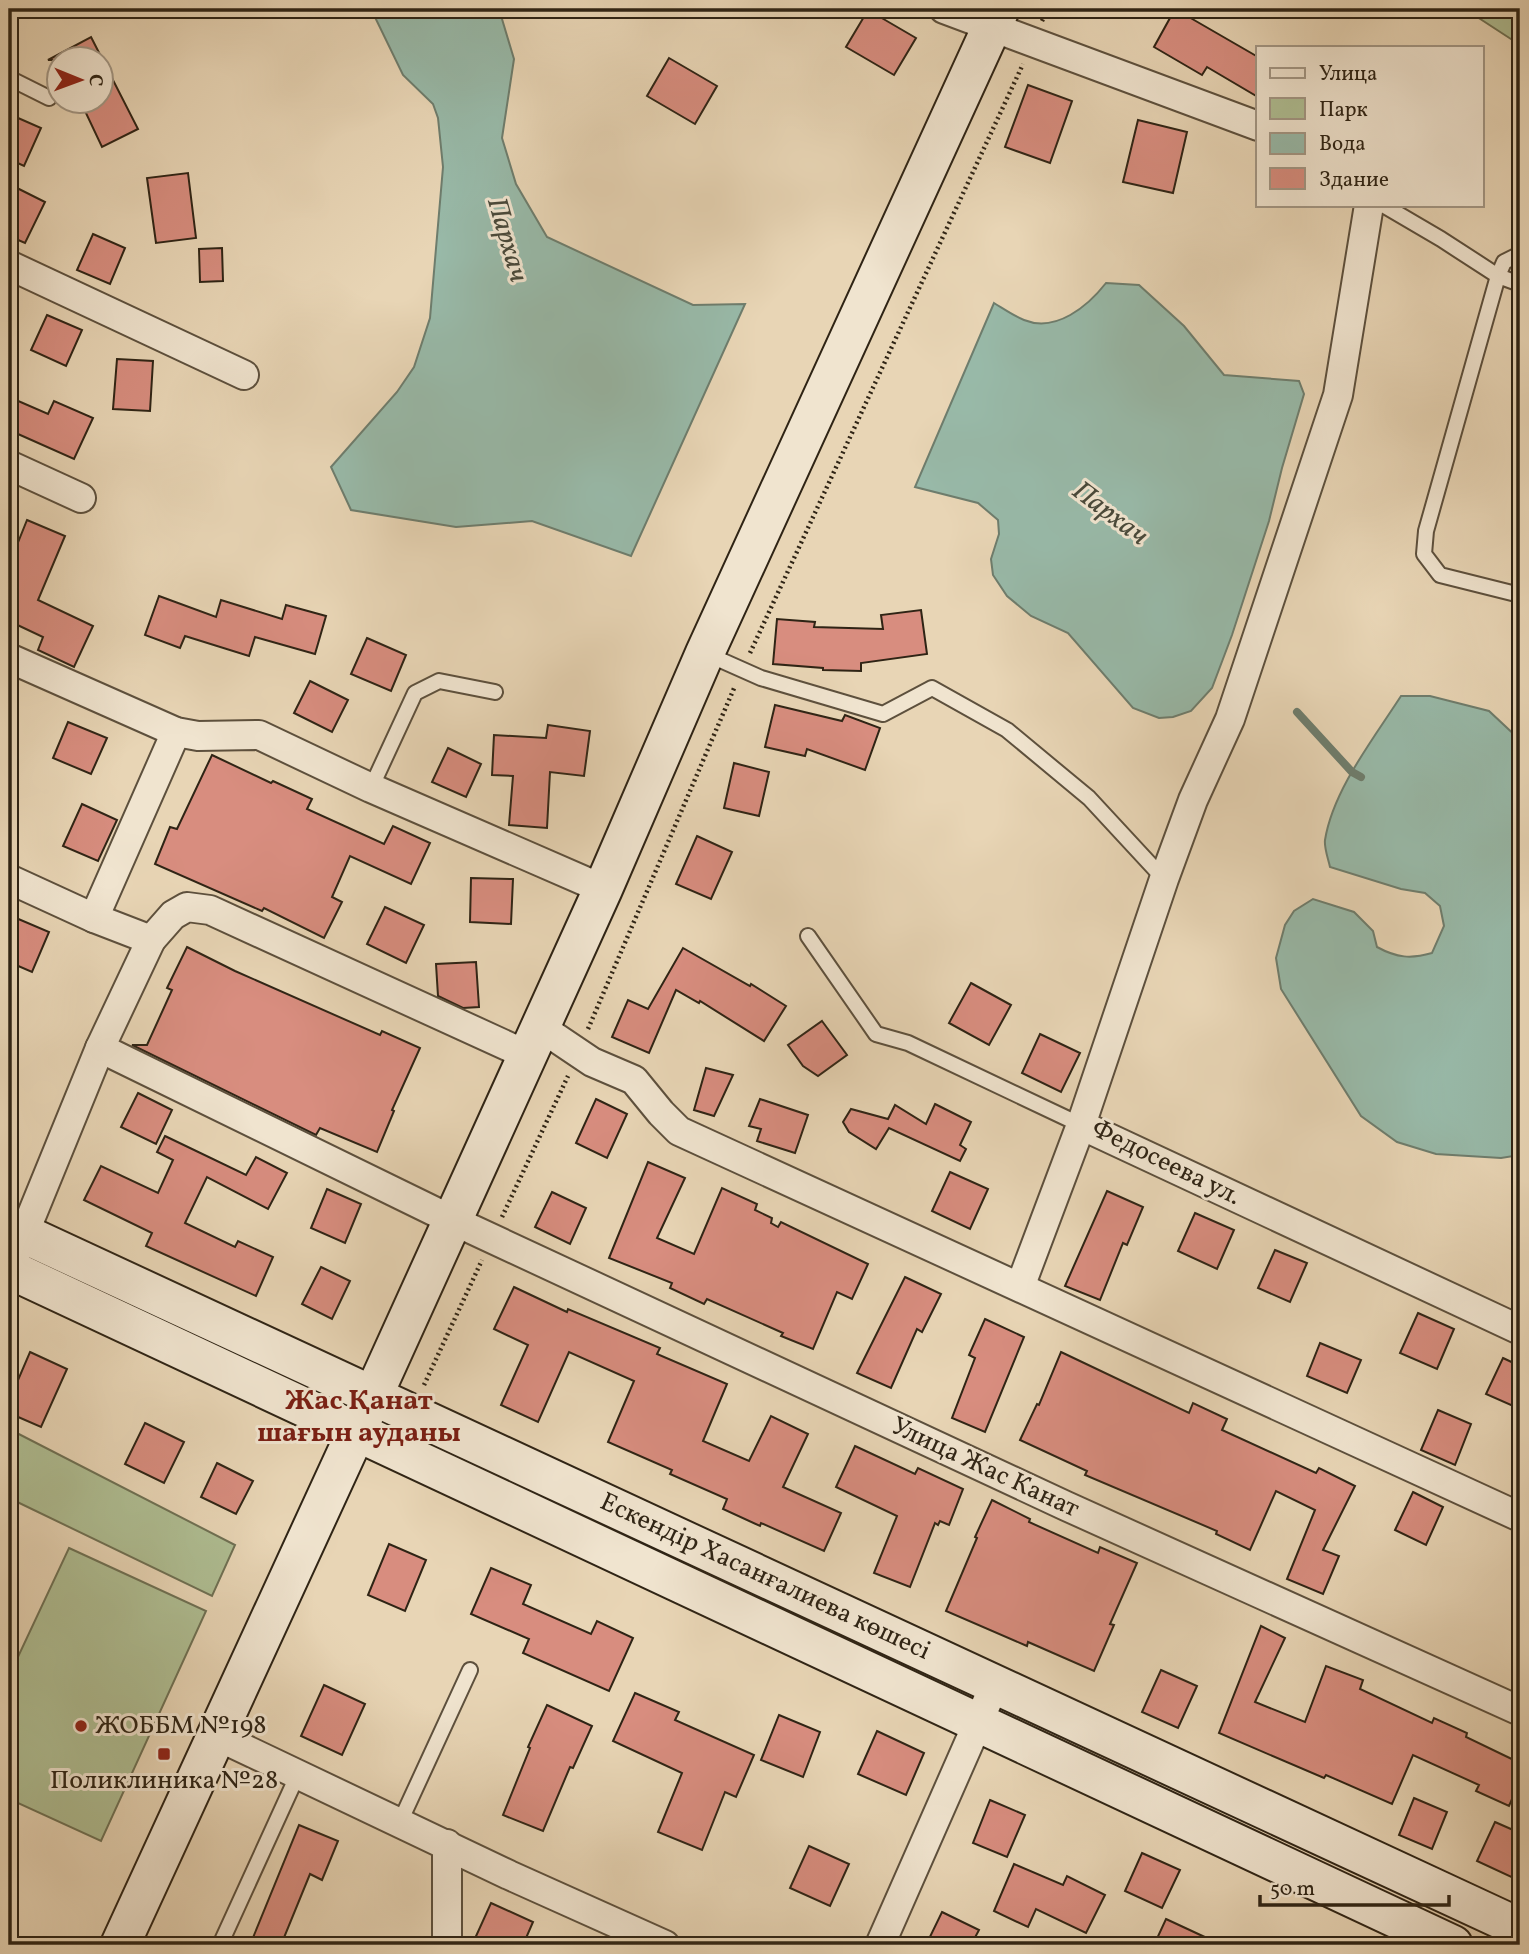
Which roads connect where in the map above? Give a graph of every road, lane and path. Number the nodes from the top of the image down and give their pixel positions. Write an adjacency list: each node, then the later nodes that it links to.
1 (944, 9): 3 (street)
2 (1048, 9): 4 (path)
3 (996, 18): 4 (street); 18 (street)
4 (1033, 41): 7 (street); 20 (path)
5 (9, 78): 6 (lane)
6 (46, 96)
7 (1256, 125)
8 (1369, 206): 25 (street, Федосеева ул.)
9 (1385, 206): 12 (lane)
10 (1520, 254): 12 (lane)
11 (9, 265): 14 (street)
12 (1498, 276): 13 (lane); 17 (lane)
13 (1520, 284)
14 (244, 374)
15 (9, 465): 16 (street)
16 (81, 498)
17 (1520, 595)
18 (705, 653): 20 (lane); 26 (street)
19 (9, 658): 22 (street)
20 (741, 670): 25 (lane); 32 (path)
21 (495, 692): 23 (lane)
22 (176, 732): 23 (street); 27 (street)
23 (371, 788): 26 (street)
24 (9, 879): 27 (street)
25 (1164, 879): 33 (street, Федосеева ул.)
26 (603, 889): 30 (street)
27 (94, 918): 29 (street)
28 (808, 936): 33 (lane)
29 (151, 940): 30 (street); 31 (street)
30 (534, 1041): 32 (street); 34 (street)
31 (100, 1048): 34 (street, Улица Жас Канат); 35 (street)
32 (578, 1053): 36 (path); 38 (street)
33 (1081, 1125): 38 (street); 39 (street, Федосеева ул.)
34 (452, 1220): 36 (street, Улица Жас Канат); 40 (street)
35 (17, 1231): 37 (street); 40 (street, Ескендір Хасанғалиева көшесі)
36 (492, 1239): 41 (path); 46 (street, Улица Жас Канат)
37 (9, 1269): 42 (street, Ескендір Хасанғалиева көшесі)
38 (1020, 1287): 43 (street)
39 (1520, 1330)
40 (373, 1396): 42 (street); 45 (street, Ескендір Хасанғалиева көшесі)
41 (420, 1396)
42 (356, 1432): 47 (street, Ескендір Хасанғалиева көшесі); 48 (street)
43 (1520, 1517)
44 (470, 1670): 50 (lane)
45 (995, 1685): 47 (street); 52 (street, Ескендір Хасанғалиева көшесі)
46 (1520, 1712)
47 (978, 1723): 57 (street); 58 (street, Ескендір Хасанғалиева көшесі)
48 (216, 1736): 49 (street); 53 (street)
49 (298, 1774): 50 (street); 54 (lane)
50 (400, 1822): 51 (street)
51 (447, 1844): 55 (street); 56 (street)
52 (1520, 1928)
53 (120, 1945)
54 (220, 1945)
55 (447, 1945)
56 (665, 1945)
57 (880, 1945)
58 (1453, 1945)

